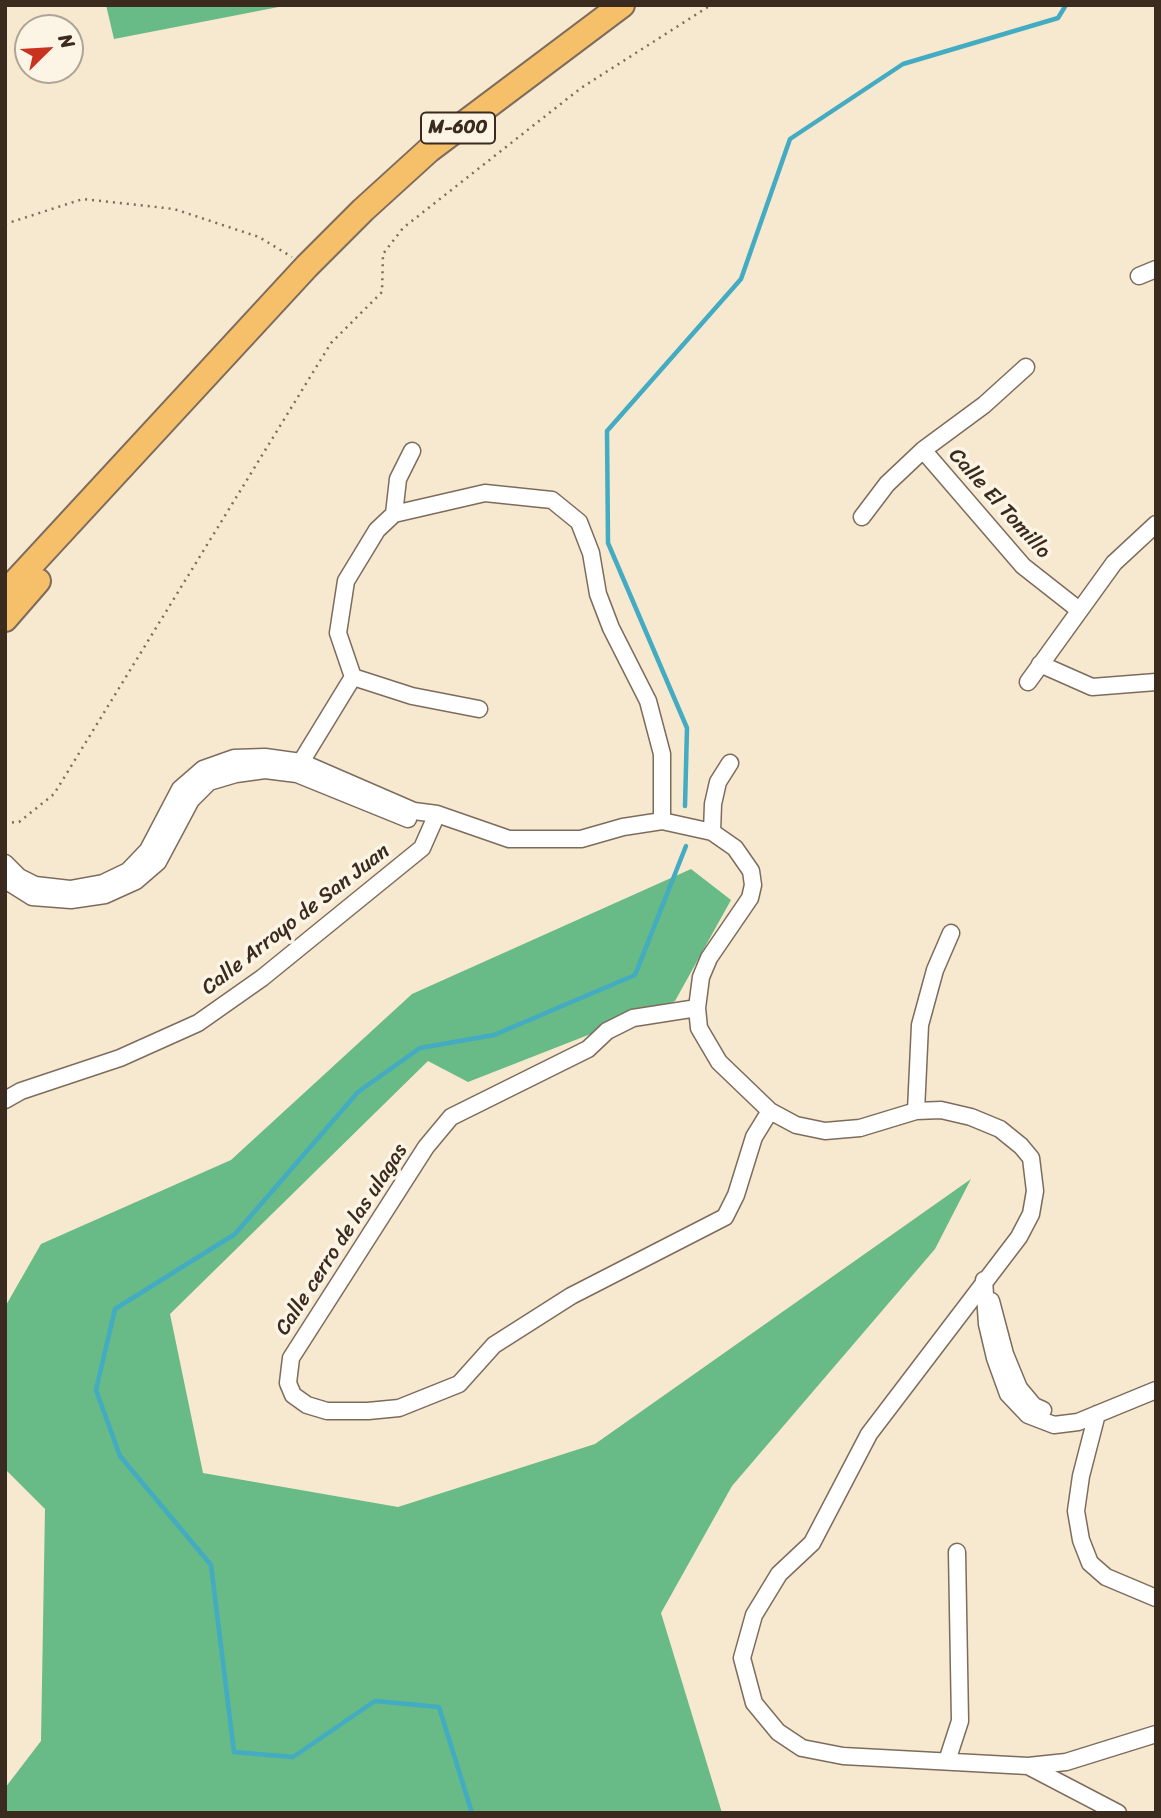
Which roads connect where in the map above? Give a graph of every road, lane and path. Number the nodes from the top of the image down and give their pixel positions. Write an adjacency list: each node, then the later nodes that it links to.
1 (621, 5): 4 (highway, M-600)
2 (711, 5): 26 (path)
3 (5, 224): 4 (path)
4 (307, 266): 13 (highway, M-600)
5 (1156, 269): 6 (street)
6 (1139, 276)
7 (1026, 367): 8 (street, Calle El Tomillo)
8 (923, 450): 11 (street, Calle El Tomillo); 14 (street, Calle El Tomillo)
9 (412, 451): 10 (street)
10 (394, 514): 18 (street); 25 (street)
11 (862, 517)
12 (1156, 524): 14 (street)
13 (17, 593): 15 (highway, M-600); 16 (highway)
14 (1079, 610): 17 (street)
15 (5, 619)
16 (5, 628)
17 (1040, 664): 19 (street); 20 (street)
18 (353, 677): 21 (street); 23 (street)
19 (1028, 682)
20 (1156, 682)
21 (479, 709)
22 (730, 763): 27 (street)
23 (299, 768): 24 (street); 28 (street); 29 (street)
24 (437, 814): 25 (street); 32 (street, Calle Arroyo de San Juan)
25 (662, 821): 27 (street)
26 (5, 823)
27 (712, 832): 31 (street)
28 (5, 863)
29 (5, 880)
30 (951, 933): 34 (street)
31 (697, 1008): 33 (street); 33 (street, Calle cerro de las ulagas)
32 (5, 1100)
33 (770, 1111): 34 (street)
34 (916, 1111): 35 (street)
35 (984, 1280): 37 (street); 41 (street)
36 (1156, 1390): 37 (street)
37 (1097, 1414): 39 (street)
38 (957, 1552): 41 (street)
39 (1156, 1598)
40 (1156, 1734): 42 (street)
41 (947, 1761): 42 (street)
42 (1028, 1766): 43 (street)
43 (1118, 1813)

